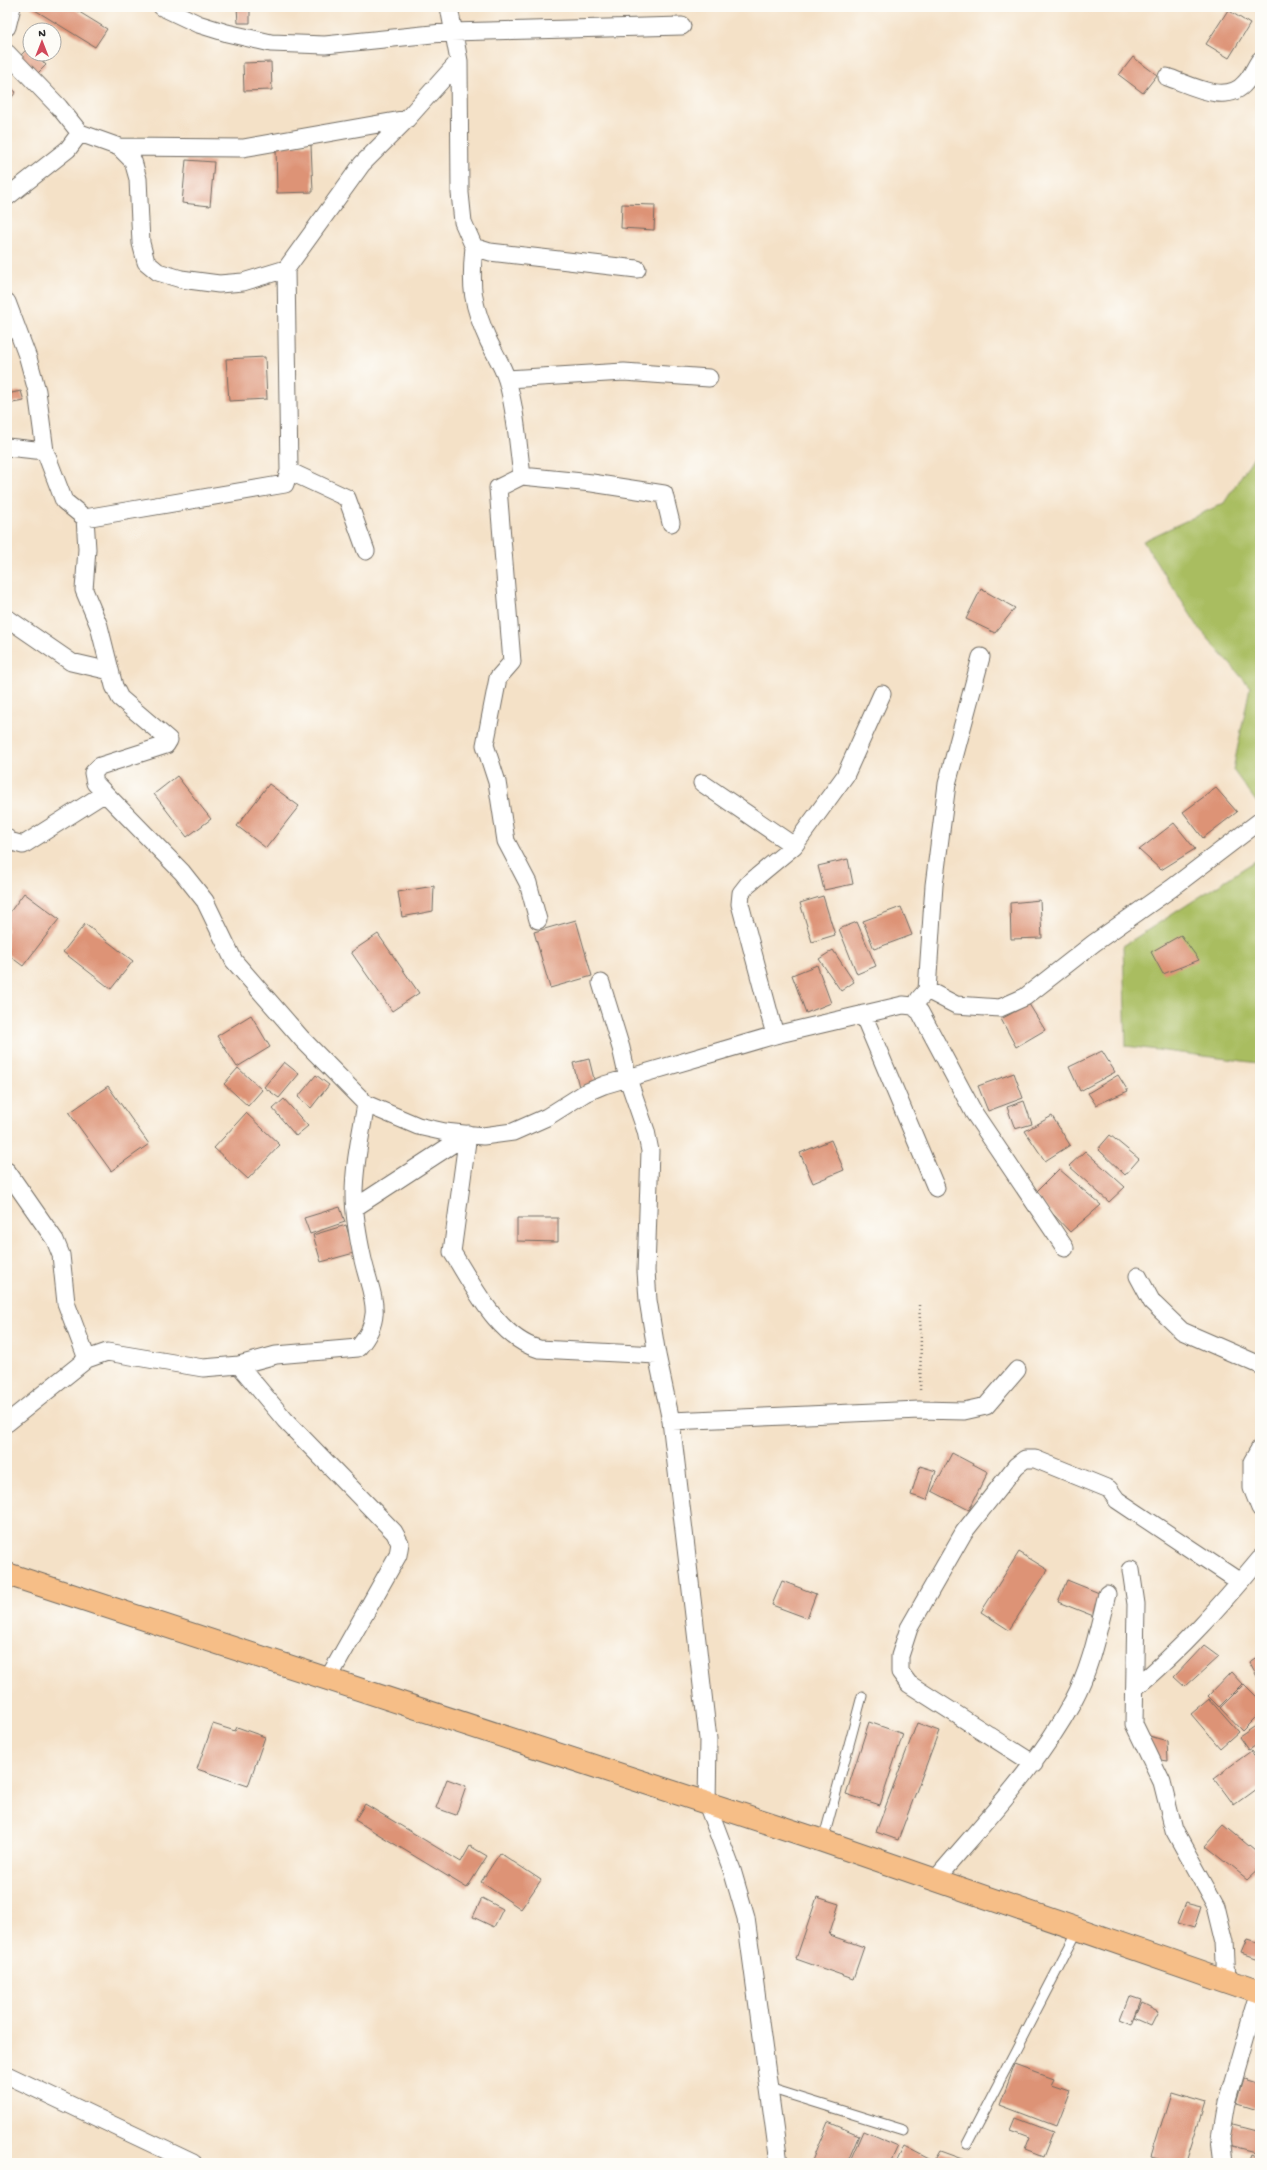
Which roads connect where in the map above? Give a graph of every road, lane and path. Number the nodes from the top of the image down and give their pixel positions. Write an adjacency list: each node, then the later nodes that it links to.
1 (12, 7): 5 (street)
2 (162, 7): 6 (street)
3 (449, 7): 6 (street)
4 (682, 26): 6 (street)
5 (7, 27)
6 (452, 32): 9 (street)
7 (7, 53): 12 (street)
8 (1260, 60): 10 (street)
9 (459, 61): 11 (street); 15 (street)
10 (1167, 77)
11 (406, 119): 13 (street); 16 (street)
12 (80, 133): 13 (street); 14 (street)
13 (119, 147): 16 (street)
14 (7, 197)
15 (474, 248): 17 (street); 20 (street)
16 (286, 269): 23 (street)
17 (637, 269)
18 (7, 302): 22 (street)
19 (709, 378): 20 (street)
20 (507, 379): 24 (street)
21 (7, 447): 22 (street)
22 (45, 451): 25 (street)
23 (289, 470): 25 (street); 27 (street)
24 (522, 476): 26 (street); 37 (street)
25 (85, 518): 30 (street)
26 (671, 523)
27 (366, 551)
28 (7, 618): 30 (street)
29 (981, 657): 39 (street)
30 (110, 672): 33 (street)
31 (882, 694): 36 (street)
32 (702, 783): 36 (street)
33 (105, 793): 35 (street); 44 (street)
34 (1260, 821): 39 (street)
35 (7, 838)
36 (794, 846): 42 (street)
37 (538, 920)
38 (601, 983): 43 (street)
39 (926, 990): 40 (street)
40 (913, 1006): 41 (street); 49 (street)
41 (863, 1014): 42 (street); 47 (street)
42 (775, 1035): 43 (street)
43 (628, 1079): 45 (street); 52 (street)
44 (366, 1104): 45 (street); 48 (street)
45 (468, 1134): 48 (street); 52 (street)
46 (7, 1171): 53 (street)
47 (936, 1188)
48 (356, 1207): 54 (street)
49 (1065, 1248)
50 (1138, 1276): 55 (street)
51 (919, 1305): 57 (path)
52 (657, 1355): 58 (street)
53 (87, 1359): 54 (street); 59 (street)
54 (239, 1365): 67 (street)
55 (1260, 1365)
56 (1017, 1370): 57 (street)
57 (919, 1410): 58 (street)
58 (671, 1421): 71 (street)
59 (7, 1423)
60 (1260, 1448): 61 (street)
61 (1260, 1508)
62 (1260, 1558): 65 (street)
63 (1131, 1570): 68 (street)
64 (7, 1574): 67 (main road)
65 (1240, 1582): 68 (street); 70 (street)
66 (1107, 1594): 70 (street)
67 (328, 1679): 71 (main road)
68 (1136, 1688): 75 (street)
69 (862, 1696): 72 (lane)
70 (1034, 1764): 73 (street)
71 (707, 1804): 72 (main road); 78 (street)
72 (823, 1841): 73 (main road)
73 (935, 1880): 74 (main road)
74 (1078, 1930): 75 (main road); 80 (lane)
75 (1227, 1981): 76 (main road)
76 (1259, 1991): 83 (street)
77 (7, 2075): 81 (street)
78 (769, 2088): 79 (lane); 82 (street)
79 (904, 2130)
80 (967, 2144)
81 (193, 2163)
82 (779, 2163)
83 (1224, 2163)

